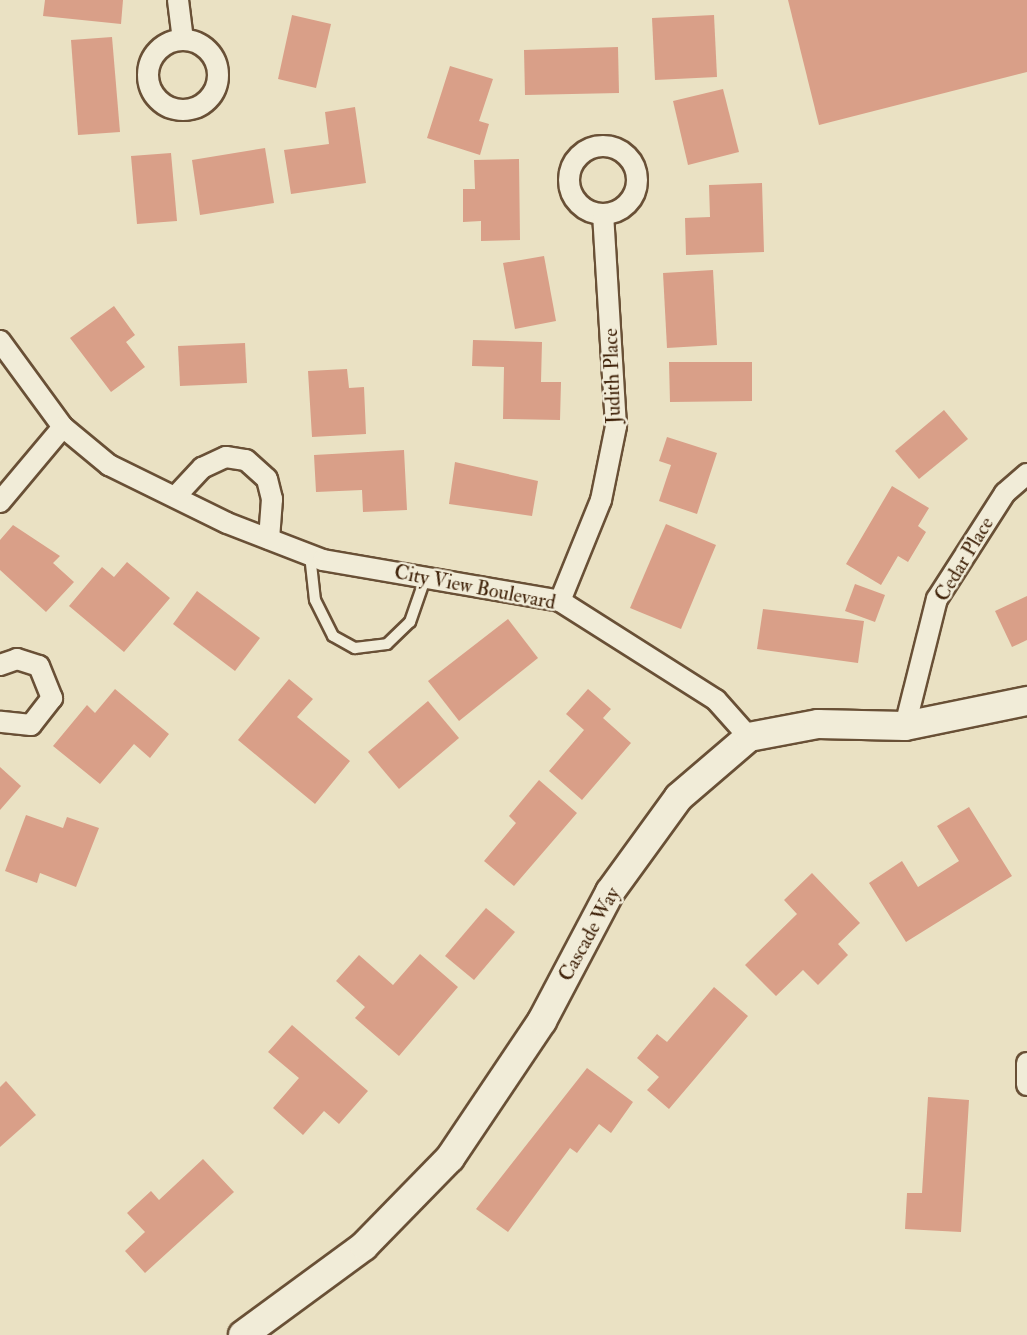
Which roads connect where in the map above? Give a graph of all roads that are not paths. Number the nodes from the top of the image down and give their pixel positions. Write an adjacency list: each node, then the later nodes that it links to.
1 (178, 0): 2 (street)
2 (183, 39)
3 (603, 214): 12 (street, Judith Place)
4 (0, 341): 5 (street, City View Boulevard)
5 (63, 428): 7 (street, City View Boulevard); 8 (street)
6 (1027, 474): 16 (street, Cedar Place)
7 (175, 497): 9 (street, City View Boulevard); 9 (street)
8 (0, 502)
9 (269, 539): 10 (street, City View Boulevard)
10 (310, 555): 11 (street, City View Boulevard); 11 (lane)
11 (426, 576): 12 (street, City View Boulevard)
12 (560, 601): 17 (street, City View Boulevard)
13 (0, 665): 15 (street)
14 (1027, 700): 16 (street, Cascade Way)
15 (0, 722)
16 (905, 726): 17 (street, Cascade Way)
17 (749, 737): 20 (street, Cascade Way)
18 (1027, 1063): 19 (street)
19 (1027, 1085)
20 (243, 1335)

